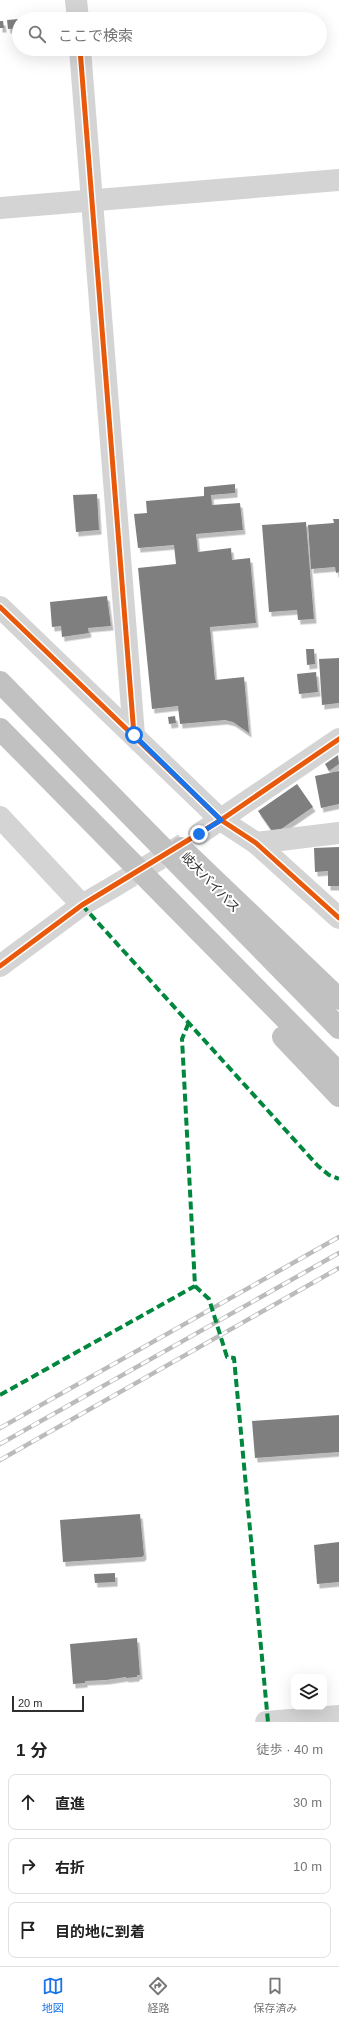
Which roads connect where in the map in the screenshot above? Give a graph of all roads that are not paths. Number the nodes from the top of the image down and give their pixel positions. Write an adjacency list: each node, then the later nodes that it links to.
1 (76, 0): 2 (street)
2 (77, 12)
3 (81, 56): 5 (street)
4 (339, 180): 5 (street)
5 (93, 200): 6 (street); 10 (street)
6 (0, 208)
7 (0, 607): 10 (street)
8 (0, 682): 13 (highway, 岐大バイパス)
9 (0, 730): 19 (highway)
10 (134, 735): 14 (street)
11 (339, 739): 14 (street)
12 (0, 817): 20 (street)
13 (134, 818): 23 (highway); 24 (highway, 岐大バイパス)
14 (221, 820): 16 (street); 17 (street)
15 (339, 833): 17 (street)
16 (199, 834)
17 (256, 843): 21 (street)
18 (113, 886): 20 (street)
19 (173, 904): 25 (highway); 26 (highway)
20 (82, 905): 22 (street)
21 (339, 918)
22 (0, 966)
23 (339, 999)
24 (339, 1028)
25 (339, 1073)
26 (339, 1096)
27 (339, 1716): 28 (street)
28 (266, 1722)

